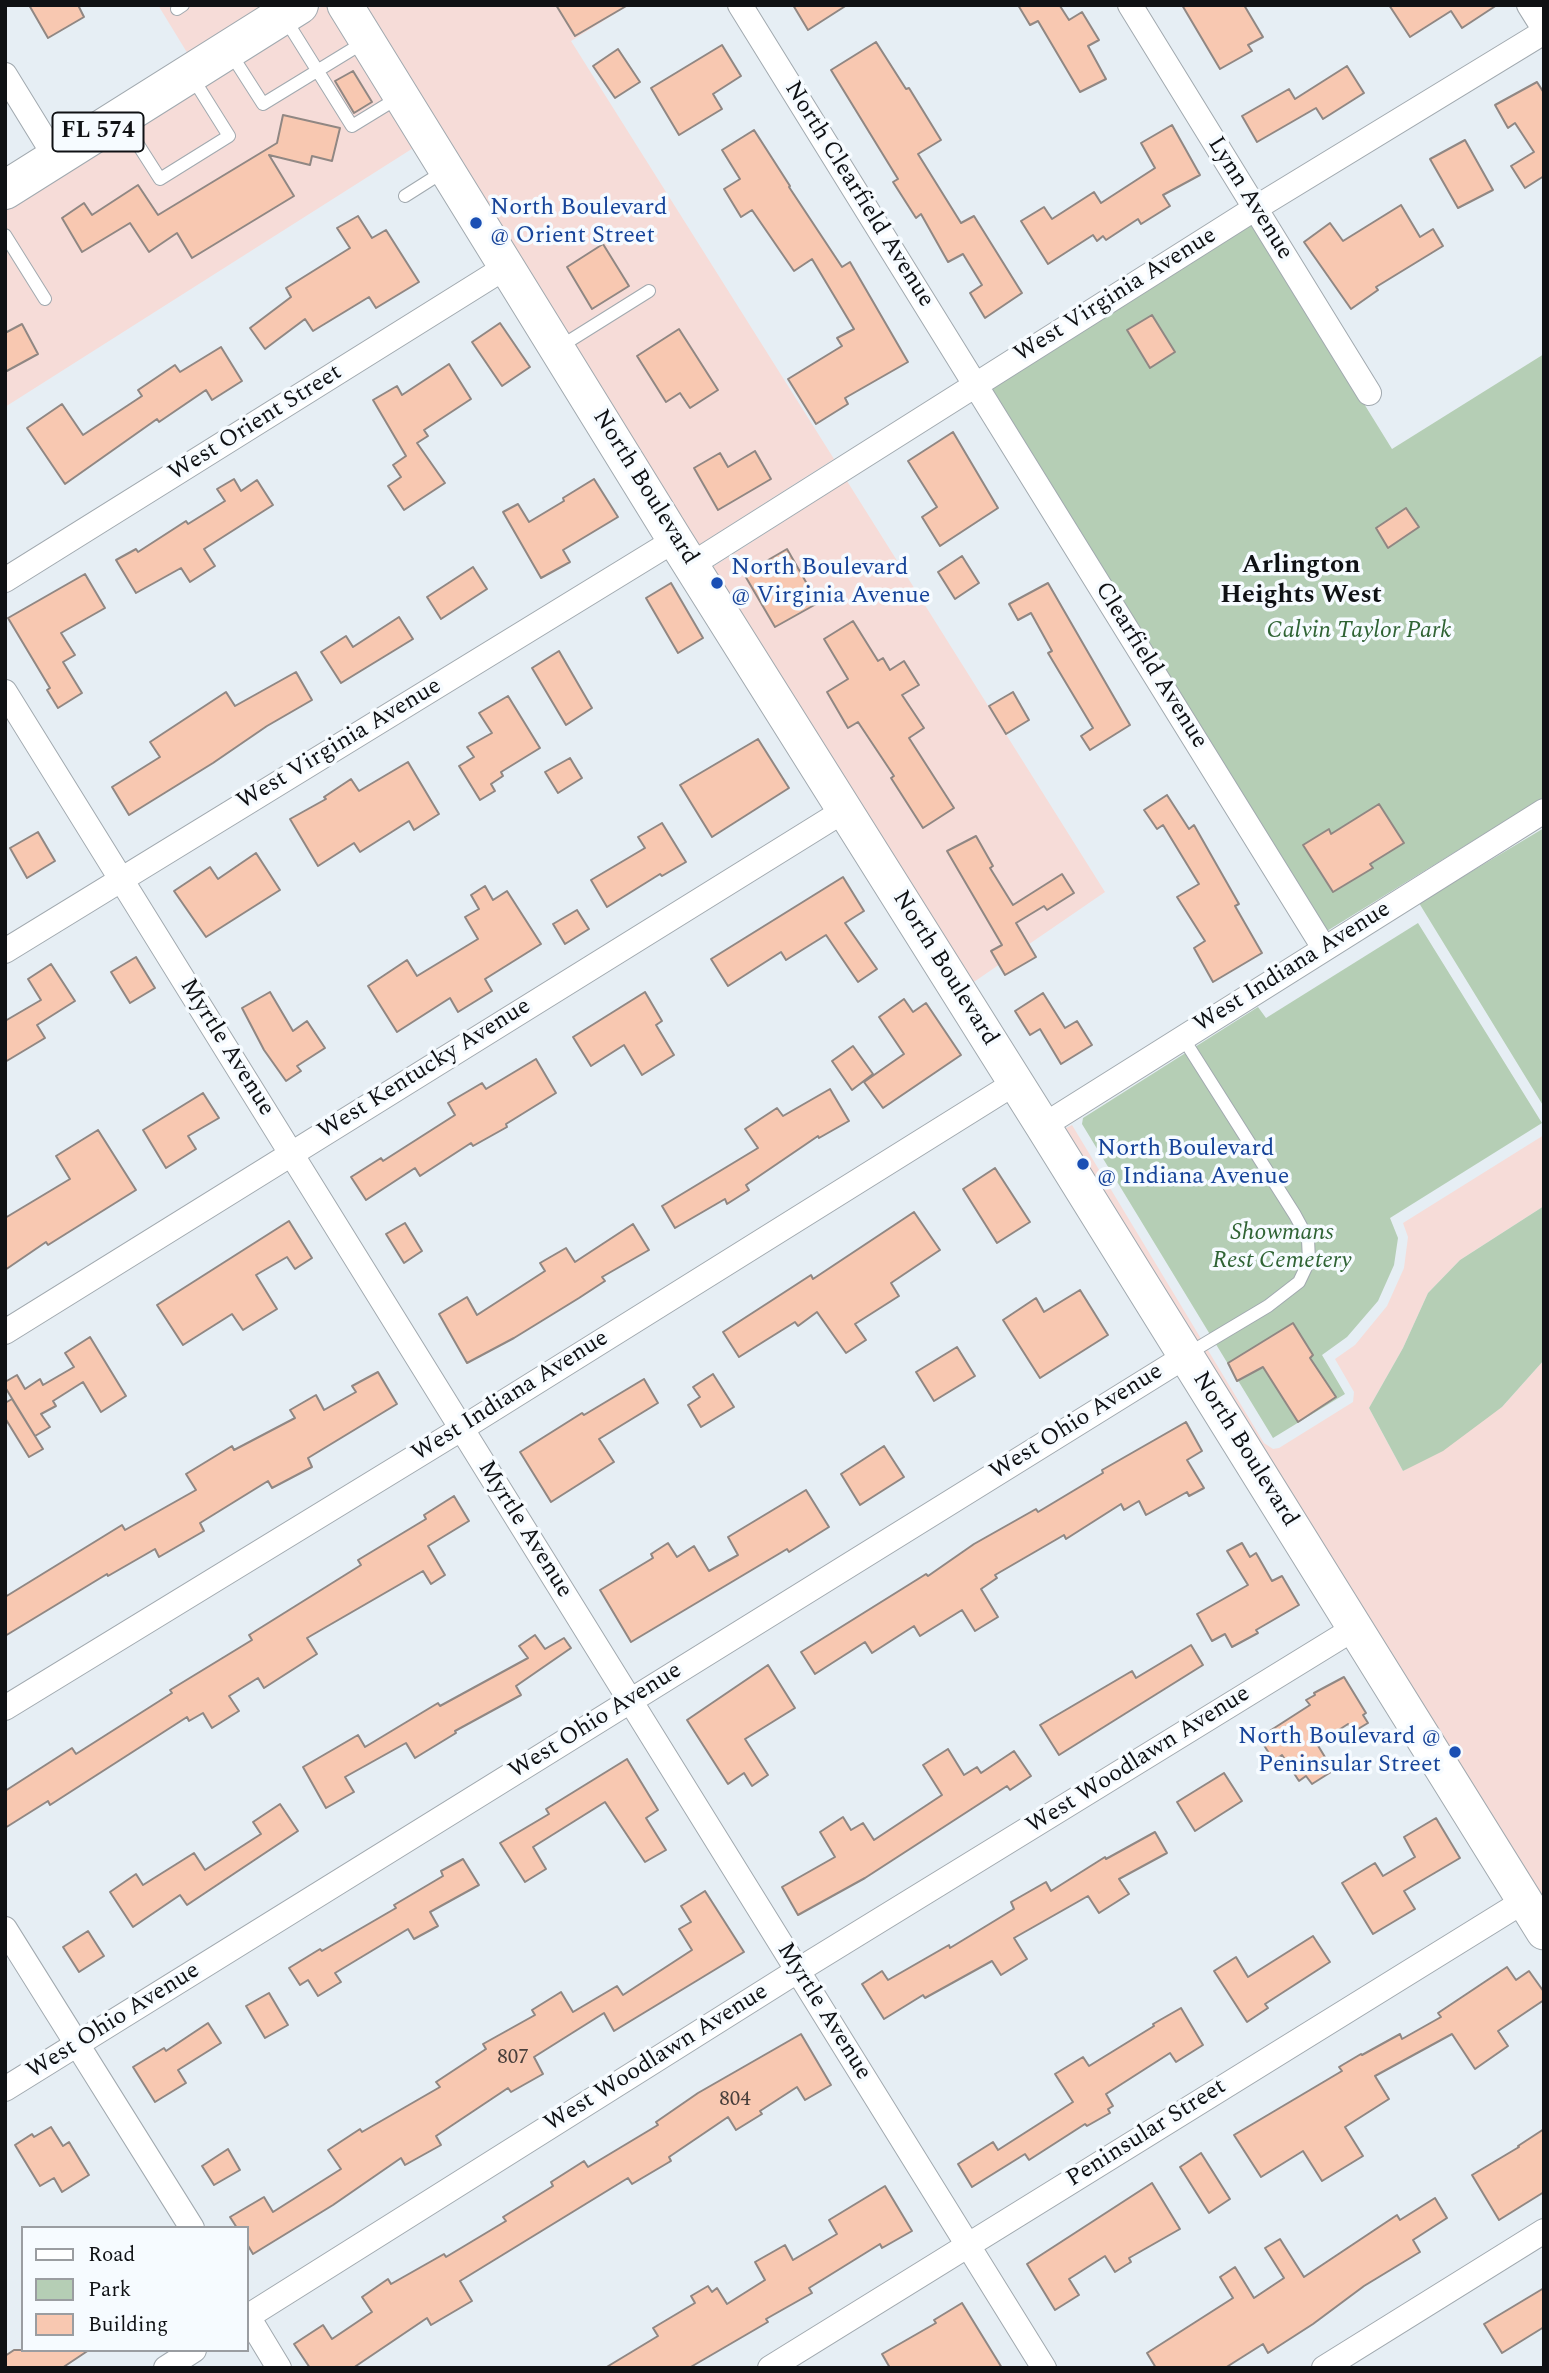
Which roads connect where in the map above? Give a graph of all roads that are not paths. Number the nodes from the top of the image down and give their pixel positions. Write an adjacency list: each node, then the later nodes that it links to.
1 (345, 5): 7 (street, North Boulevard)
2 (740, 5): 24 (street, North Clearfield Avenue)
3 (1129, 5): 18 (street, Lynn Avenue)
4 (1529, 5): 6 (street)
5 (291, 10): 8 (main road, FL 574); 9 (lane)
6 (1544, 31): 18 (street, West Virginia Avenue)
7 (367, 41): 9 (lane); 12 (street, North Boulevard)
8 (229, 50): 9 (lane); 10 (main road, FL 574)
9 (318, 71): 12 (lane)
10 (190, 74): 13 (main road, FL 574); 13 (lane)
11 (5, 75): 14 (street)
12 (401, 96): 15 (street, North Boulevard)
13 (121, 118): 14 (main road, FL 574)
14 (56, 159): 16 (main road, FL 574)
15 (447, 170): 17 (lane); 20 (street, North Boulevard)
16 (5, 190)
17 (405, 196)
18 (1254, 209): 24 (street, West Virginia Avenue); 25 (street, Lynn Avenue)
19 (5, 235): 22 (lane)
20 (506, 267): 23 (street, North Boulevard); 27 (street, West Orient Street)
21 (649, 291): 23 (lane)
22 (46, 299)
23 (558, 348): 26 (street, North Boulevard)
24 (976, 384): 26 (street, West Virginia Avenue); 32 (street, Clearfield Avenue)
25 (1369, 393)
26 (683, 552): 29 (street, North Boulevard); 31 (street, West Virginia Avenue)
27 (5, 580)
28 (5, 692): 31 (street, Myrtle Avenue)
29 (845, 810): 35 (street, North Boulevard); 37 (street, West Kentucky Avenue)
30 (1544, 811): 32 (street, West Indiana Avenue)
31 (121, 879): 33 (street, West Virginia Avenue); 37 (street, Myrtle Avenue)
32 (1324, 948): 34 (street, West Indiana Avenue)
33 (5, 951)
34 (1183, 1038): 36 (street, West Indiana Avenue); 39 (lane)
35 (1015, 1083): 36 (street, North Boulevard); 40 (street, West Indiana Avenue)
36 (1043, 1126): 39 (street, North Boulevard)
37 (292, 1153): 38 (street, West Kentucky Avenue); 40 (street, Myrtle Avenue)
38 (5, 1332)
39 (1186, 1356): 41 (street, North Boulevard); 42 (street, West Ohio Avenue)
40 (461, 1429): 42 (street, Myrtle Avenue); 43 (street, West Indiana Avenue)
41 (1355, 1628): 44 (street, North Boulevard); 47 (street, West Woodlawn Avenue)
42 (630, 1701): 47 (street, Myrtle Avenue); 48 (street, West Ohio Avenue)
43 (5, 1708)
44 (1524, 1901): 46 (street, North Boulevard); 52 (street, Peninsular Street)
45 (5, 1929): 48 (street)
46 (1544, 1932)
47 (797, 1971): 52 (street, Myrtle Avenue); 53 (street, West Woodlawn Avenue)
48 (77, 2044): 49 (street, West Ohio Avenue); 50 (street)
49 (5, 2089)
50 (191, 2226)
51 (1544, 2231): 60 (street)
52 (968, 2244): 58 (street, Peninsular Street); 59 (street, Myrtle Avenue)
53 (248, 2316)
54 (248, 2319): 57 (street)
55 (191, 2352): 56 (street)
56 (166, 2368)
57 (279, 2368)
58 (771, 2368)
59 (1044, 2368)
60 (1324, 2368)

